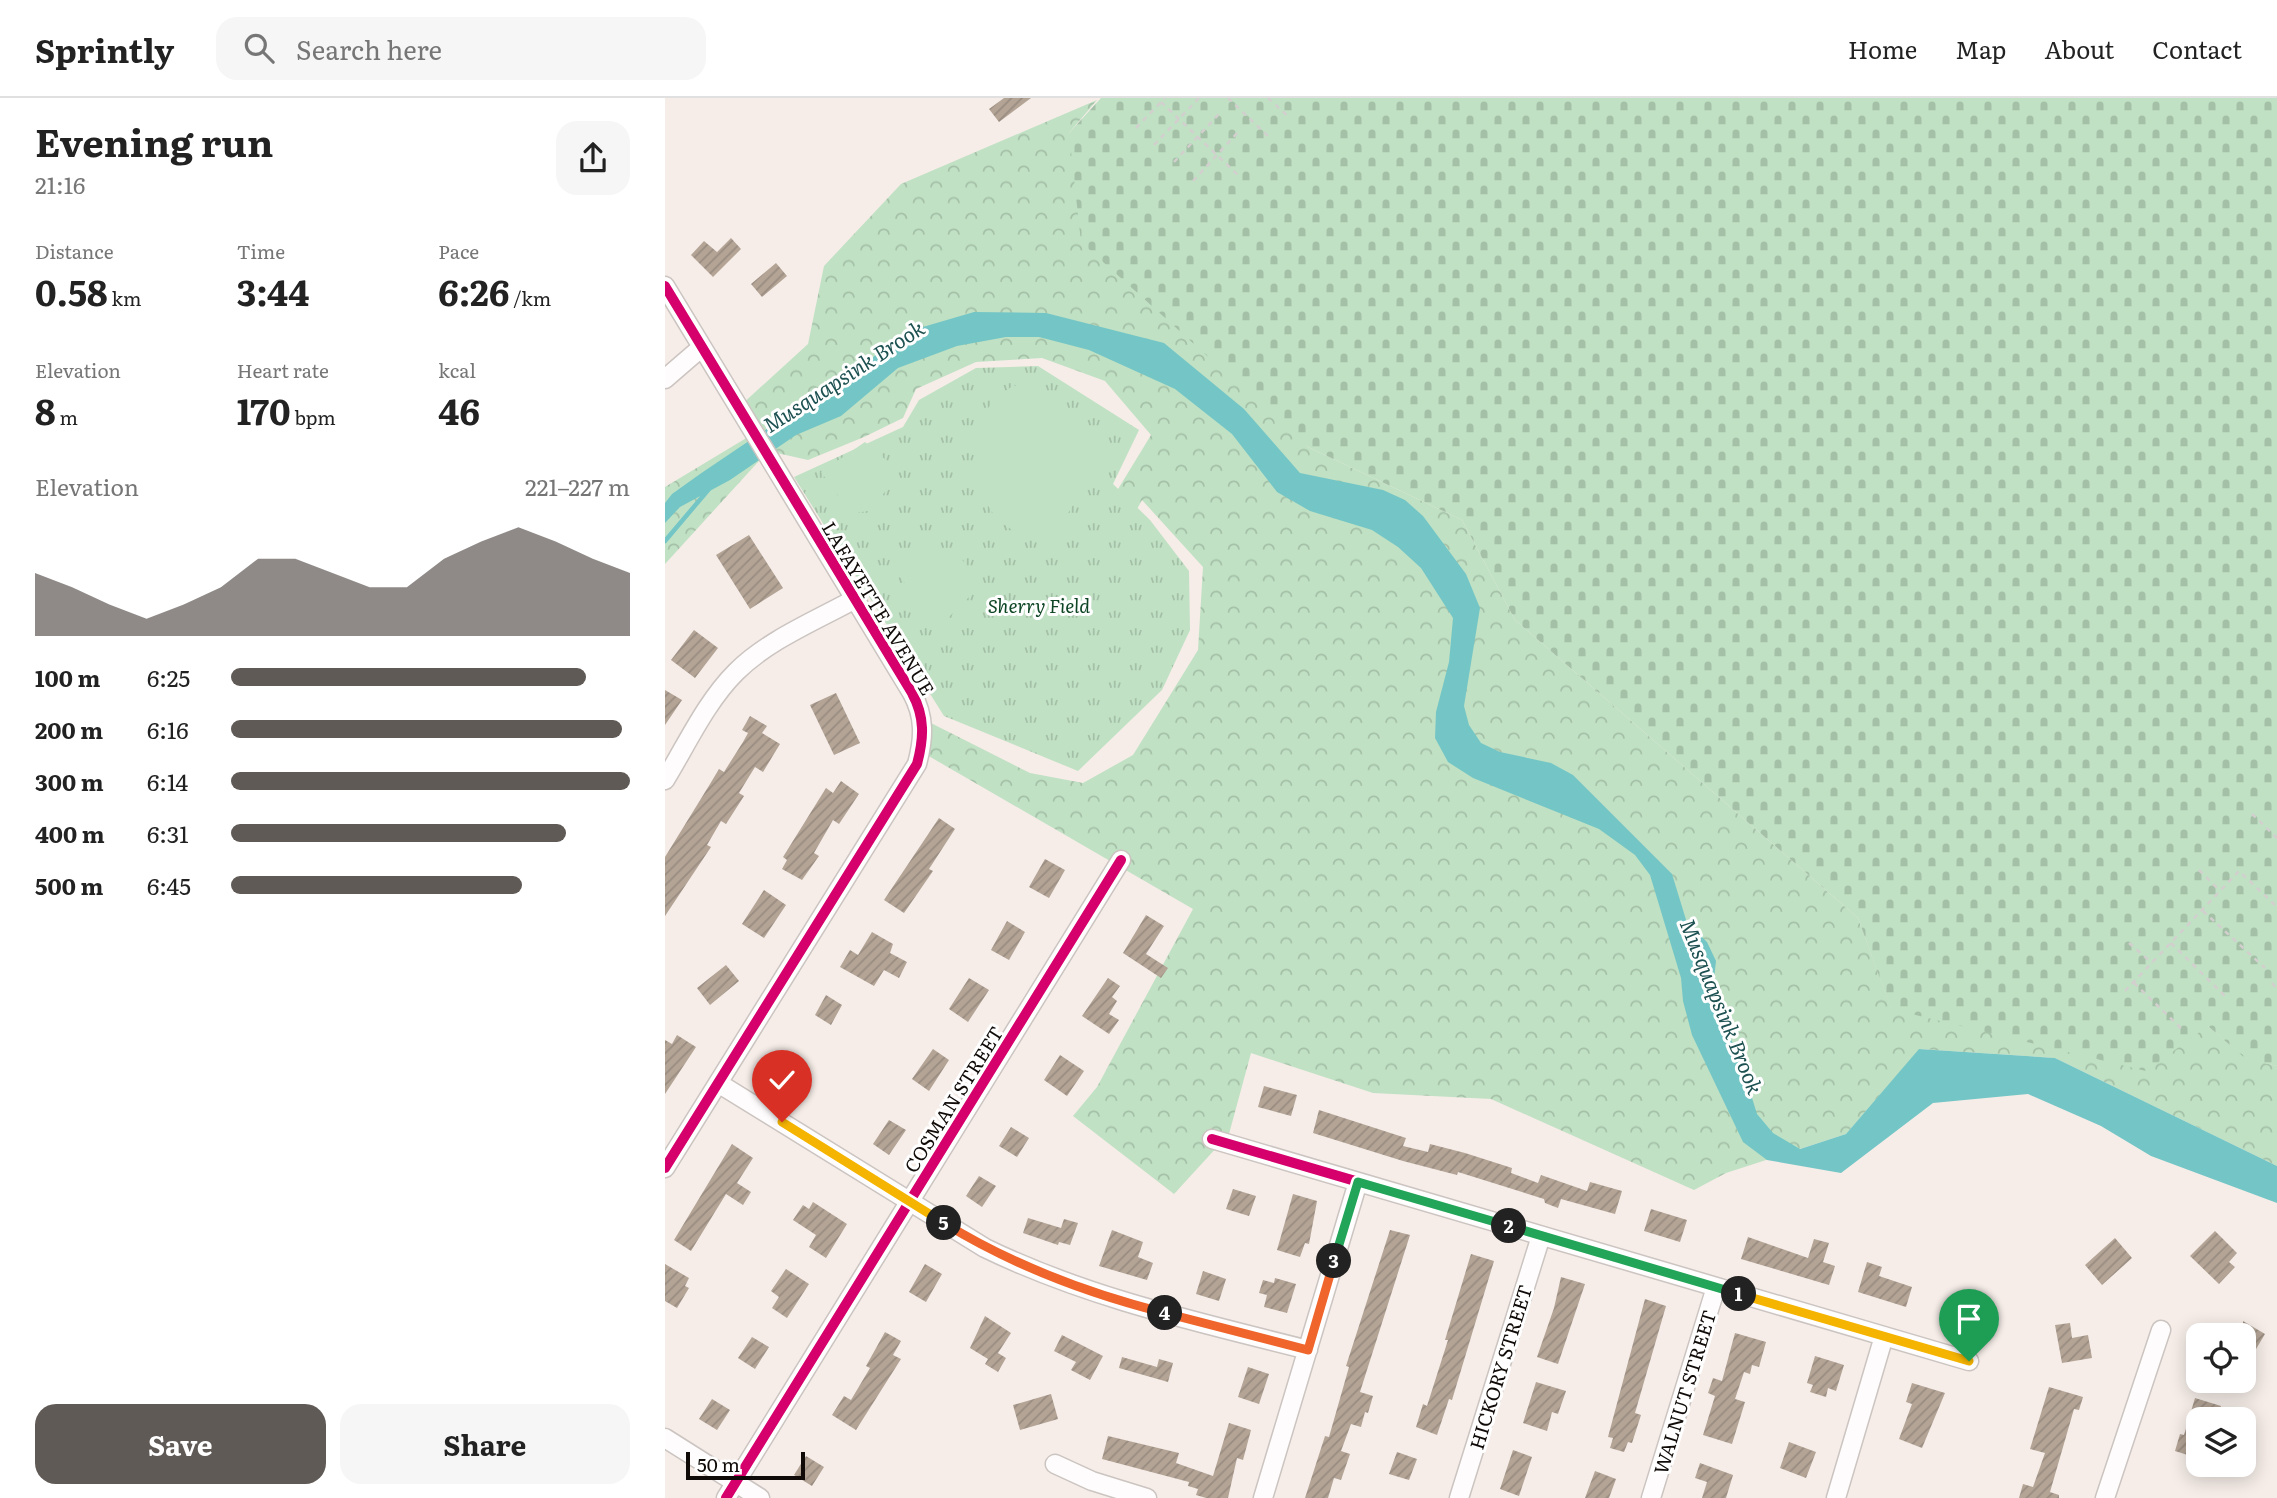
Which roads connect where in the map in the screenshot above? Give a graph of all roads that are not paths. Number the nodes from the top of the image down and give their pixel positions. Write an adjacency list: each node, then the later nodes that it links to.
1 (665, 286): 2 (street, LAFAYETTE AVENUE)
2 (702, 347): 3 (street); 4 (street, LAFAYETTE AVENUE)
3 (665, 379)
4 (855, 598): 5 (street); 7 (street, LAFAYETTE AVENUE)
5 (665, 780)
6 (1121, 860): 11 (street, COSMAN STREET)
7 (718, 1083): 9 (street, LAFAYETTE AVENUE); 11 (street)
8 (1212, 1139): 10 (street)
9 (665, 1168)
10 (1358, 1182): 12 (street); 16 (street)
11 (909, 1202): 16 (street); 20 (street, COSMAN STREET)
12 (1541, 1236): 13 (street); 24 (street, HICKORY STREET)
13 (1716, 1287): 15 (street); 25 (street, WALNUT STREET)
14 (2161, 1330): 27 (street)
15 (1884, 1336): 17 (street); 26 (street)
16 (1308, 1350): 23 (street)
17 (1969, 1361)
18 (665, 1438): 20 (street)
19 (1055, 1464): 22 (street)
20 (731, 1490): 21 (street)
21 (760, 1498)
22 (1147, 1498)
23 (1263, 1498)
24 (1459, 1498)
25 (1651, 1498)
26 (1836, 1498)
27 (2105, 1498)

